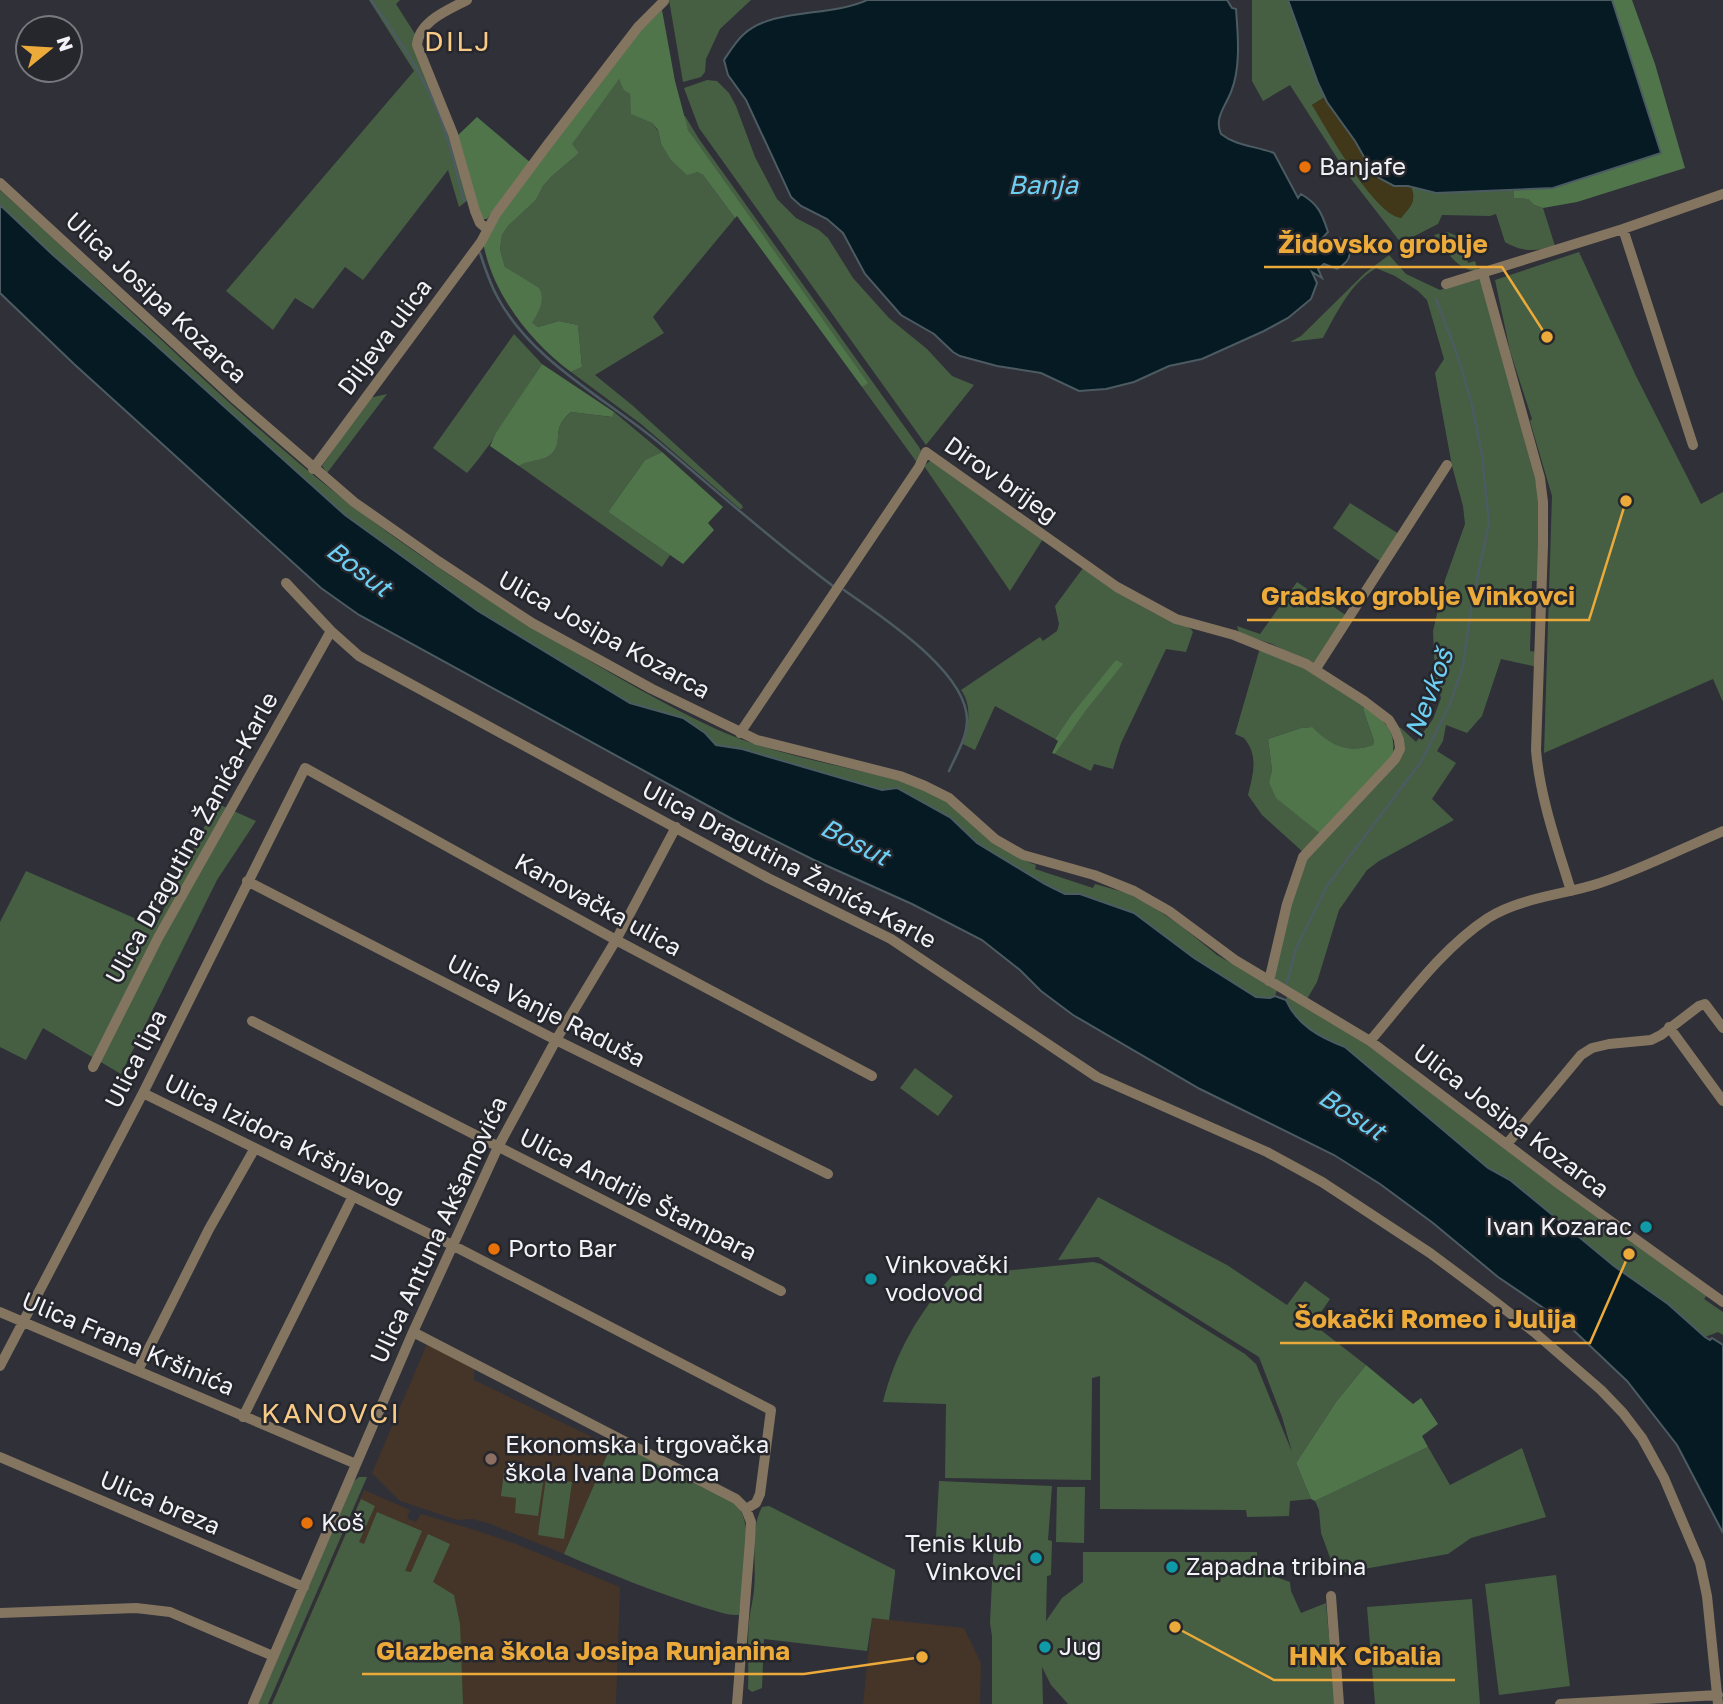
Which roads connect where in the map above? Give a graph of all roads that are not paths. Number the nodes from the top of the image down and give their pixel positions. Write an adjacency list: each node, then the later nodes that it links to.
1 (467, 0): 5 (street)
2 (664, 1): 5 (street, Diljeva ulica)
3 (0, 183): 11 (street, Ulica Josipa Kozarca)
4 (1723, 194): 6 (street)
5 (487, 229): 11 (street, Diljeva ulica)
6 (1623, 229): 7 (street); 9 (street)
7 (1483, 273): 8 (street); 20 (street)
8 (1446, 284)
9 (1693, 445)
10 (1447, 466): 14 (street)
11 (313, 469): 15 (street, Ulica Josipa Kozarca)
12 (286, 583): 13 (street, Ulica Dragutina Žanića-Karle)
13 (331, 631): 17 (street, Ulica Dragutina Žanića-Karle); 28 (street, Ulica Dragutina Žanića-Karle)
14 (1315, 670): 15 (street, Dirov brijeg); 22 (street, Dirov brijeg)
15 (740, 733): 22 (street, Ulica Josipa Kozarca)
16 (305, 768): 19 (street, Ulica lipa); 21 (street, Kanovačka ulica)
17 (676, 828): 21 (street, Ulica Antuna Akšamovića); 53 (street, Ulica Dragutina Žanića-Karle)
18 (1723, 831): 20 (street)
19 (247, 881): 26 (street, Ulica Vanje Raduša); 30 (street, Ulica lipa)
20 (1571, 891): 27 (street)
21 (616, 940): 26 (street, Ulica Antuna Akšamovića); 29 (street, Kanovačka ulica)
22 (1273, 983): 27 (street, Ulica Josipa Kozarca)
23 (252, 1021): 33 (street, Ulica Andrije Štampara)
24 (1669, 1027): 25 (street); 31 (street); 32 (street)
25 (1723, 1028)
26 (556, 1040): 33 (street, Ulica Antuna Akšamovića); 35 (street, Ulica Vanje Raduša)
27 (1370, 1041): 32 (street, Ulica Josipa Kozarca)
28 (93, 1067)
29 (872, 1076)
30 (143, 1093): 34 (street, Ulica Izidora Kršnjavog); 41 (street, Ulica lipa)
31 (1723, 1101)
32 (1507, 1144): 39 (street, Ulica Josipa Kozarca)
33 (498, 1147): 37 (street, Ulica Antuna Akšamovića); 38 (street, Ulica Andrije Štampara)
34 (255, 1148): 36 (street, Ulica Izidora Kršnjavog); 44 (street)
35 (828, 1174)
36 (352, 1198): 37 (street, Ulica Izidora Kršnjavog); 45 (street)
37 (452, 1245): 42 (street, Ulica Antuna Akšamovića); 48 (street, Ulica Izidora Kršnjavog)
38 (781, 1291)
39 (1723, 1302)
40 (0, 1312): 41 (street, Ulica Frana Kršinića)
41 (23, 1321): 43 (street, Ulica lipa); 44 (street, Ulica Frana Kršinića)
42 (413, 1332): 47 (street, Ulica Antuna Akšamovića); 48 (street)
43 (0, 1366)
44 (138, 1370): 45 (street, Ulica Frana Kršinića)
45 (243, 1417): 47 (street, Ulica Frana Kršinića)
46 (0, 1457): 49 (street, Ulica breza)
47 (356, 1464): 49 (street, Ulica Antuna Akšamovića)
48 (751, 1506): 55 (street)
49 (304, 1587): 52 (street, Ulica Antuna Akšamovića)
50 (1331, 1596): 56 (street)
51 (0, 1613): 52 (street)
52 (273, 1656): 54 (street, Ulica Antuna Akšamovića)
53 (1718, 1700): 57 (street)
54 (253, 1704)
55 (737, 1704)
56 (1339, 1704)
57 (1560, 1704)

